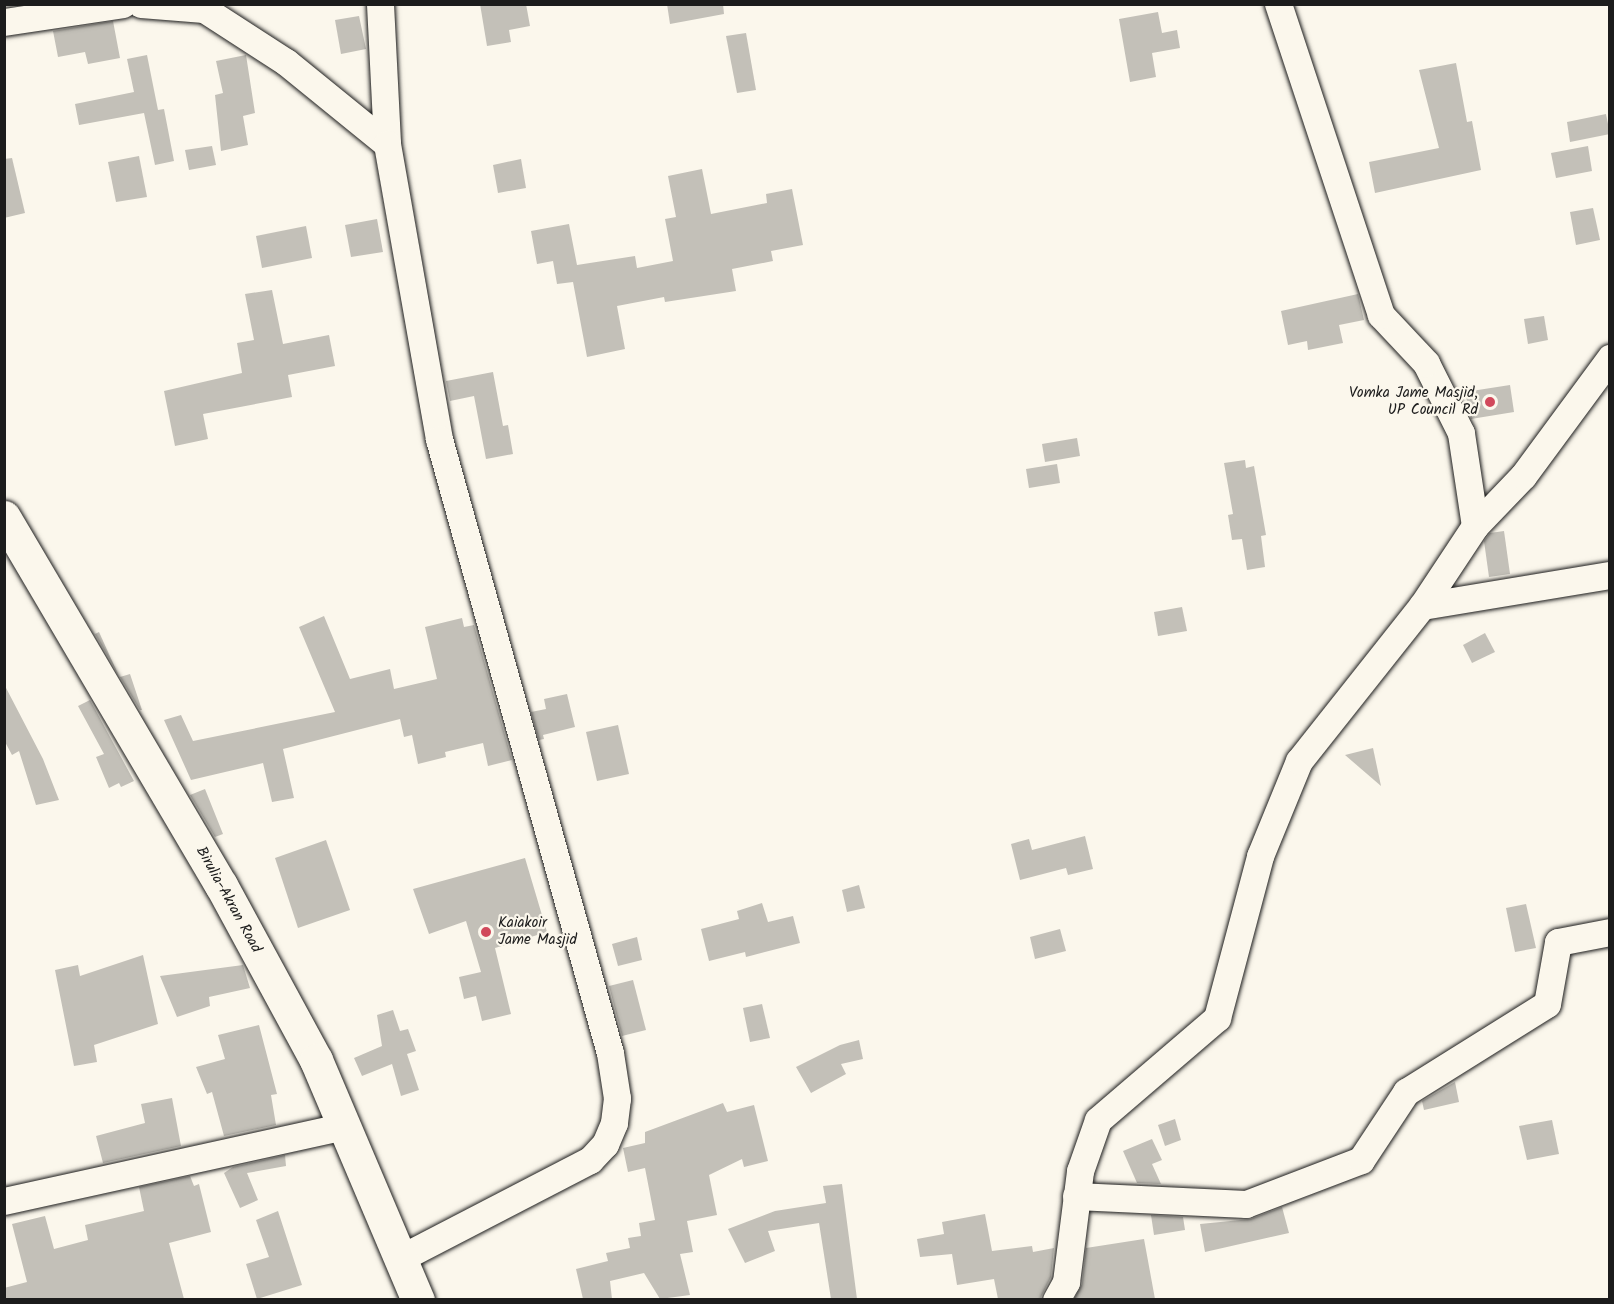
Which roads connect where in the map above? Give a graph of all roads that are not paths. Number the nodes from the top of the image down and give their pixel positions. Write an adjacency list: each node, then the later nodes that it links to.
1 (123, 4): 5 (street)
2 (141, 4): 6 (street)
3 (380, 4): 6 (street)
4 (1278, 4): 9 (street)
5 (4, 22)
6 (387, 144): 16 (street)
7 (1610, 358): 9 (street)
8 (4, 517): 13 (street, Birulia-Akran Road)
9 (1475, 526): 11 (street)
10 (1610, 575): 11 (street)
11 (1422, 606): 14 (street)
12 (1610, 932): 14 (street)
13 (345, 1126): 15 (street); 16 (street, Birulia-Akran Road)
14 (1076, 1196): 18 (street)
15 (4, 1201)
16 (403, 1257): 17 (street, Birulia-Akran Road)
17 (418, 1299)
18 (1056, 1299)

